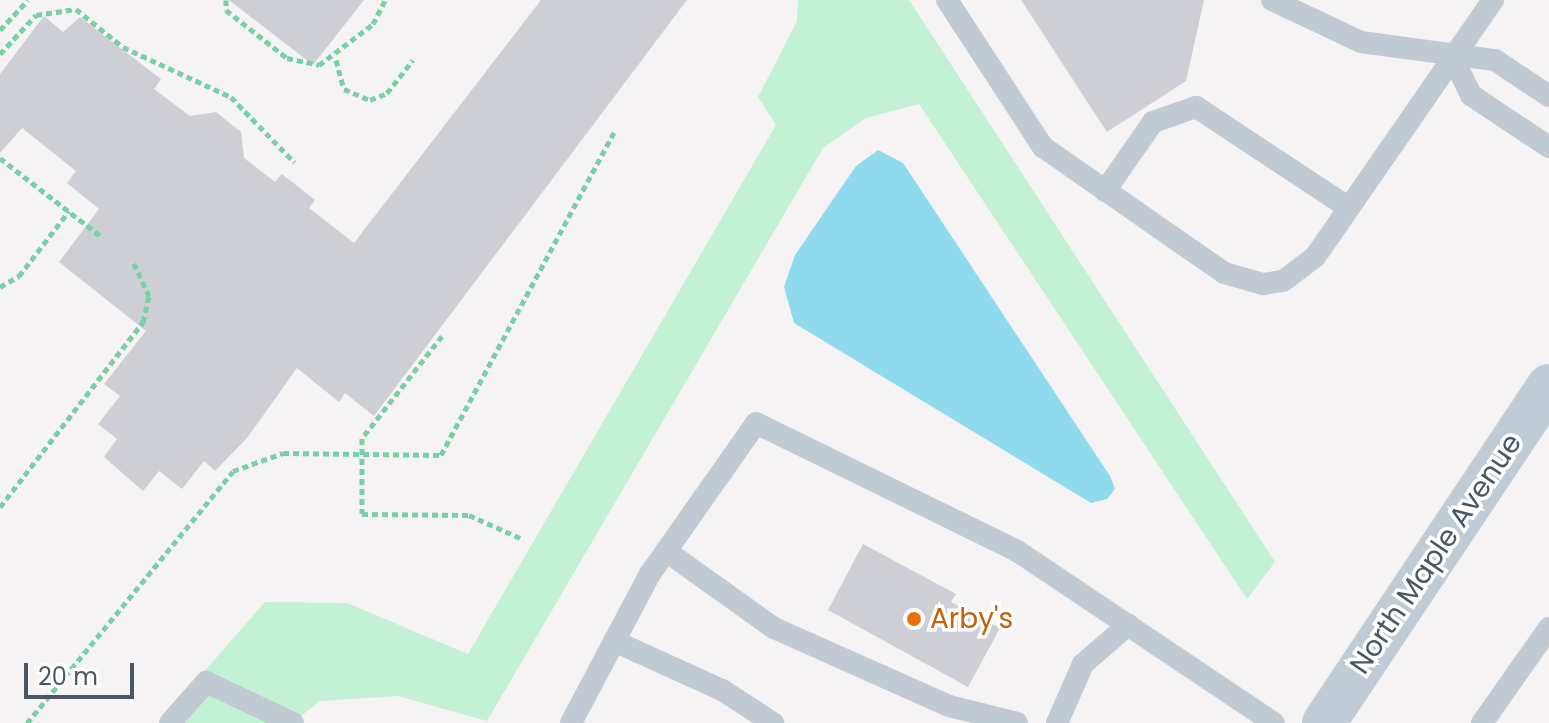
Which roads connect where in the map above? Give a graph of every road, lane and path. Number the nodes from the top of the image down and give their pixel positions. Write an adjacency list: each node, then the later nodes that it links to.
1 (28, 0): 7 (path)
2 (226, 0): 10 (path)
3 (385, 0): 10 (path)
4 (947, 0): 17 (lane)
5 (1272, 0): 9 (lane)
6 (1493, 0): 9 (lane)
7 (0, 30)
8 (0, 54): 16 (path)
9 (1453, 58): 12 (lane); 14 (lane); 18 (lane)
10 (336, 59): 11 (path)
11 (413, 60)
12 (1549, 96)
13 (615, 131): 25 (path)
14 (1549, 147)
15 (0, 158): 19 (path)
16 (294, 162)
17 (1105, 191): 18 (lane); 18 (lane)
18 (1349, 208)
19 (69, 211): 20 (path); 22 (path)
20 (103, 238)
21 (133, 262): 26 (path)
22 (0, 287)
23 (442, 336): 25 (path)
24 (1549, 386): 40 (main road, North Maple Avenue)
25 (362, 454): 27 (path); 32 (path)
26 (0, 507)
27 (520, 538)
28 (666, 551): 29 (lane); 31 (lane); 37 (lane)
29 (1128, 625): 38 (lane); 39 (lane)
30 (1549, 628): 41 (lane)
31 (614, 641): 35 (lane); 36 (lane)
32 (27, 723)
33 (170, 723): 34 (lane)
34 (293, 723)
35 (571, 723)
36 (773, 723)
37 (1017, 723)
38 (1057, 723)
39 (1274, 723)
40 (1324, 723)
41 (1483, 723)

